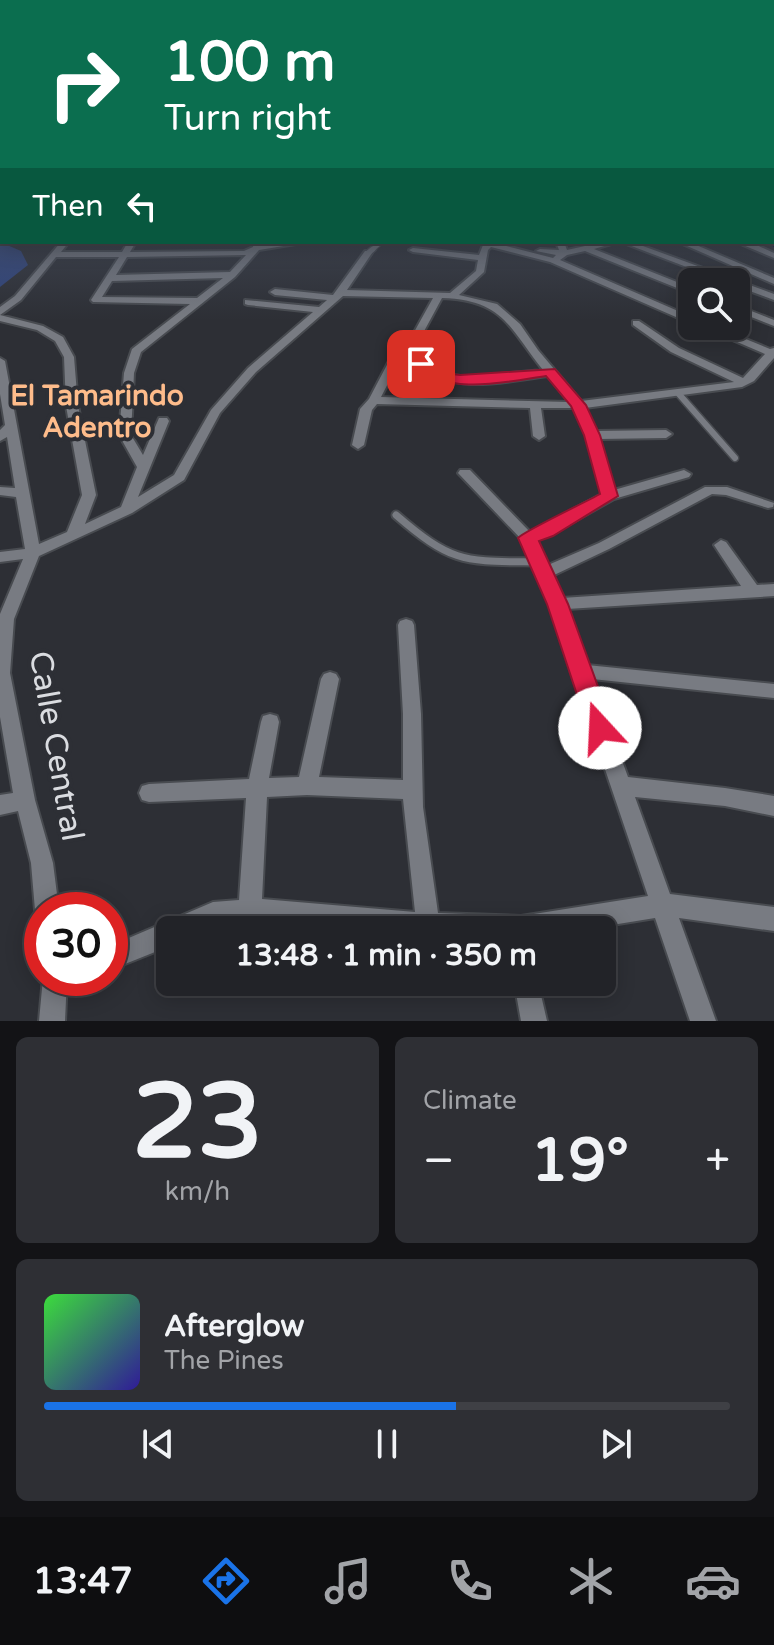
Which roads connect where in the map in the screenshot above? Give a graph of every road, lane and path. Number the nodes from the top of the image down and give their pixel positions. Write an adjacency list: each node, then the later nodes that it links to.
1 (63, 244): 18 (street)
2 (131, 244): 19 (street)
3 (194, 244): 17 (street)
4 (379, 244): 15 (lane)
5 (485, 244): 21 (street)
6 (561, 244): 16 (street)
7 (607, 244): 13 (street)
8 (630, 244): 23 (street)
9 (687, 244): 26 (street)
10 (748, 244): 20 (street)
11 (258, 245): 17 (street); 24 (street)
12 (508, 245): 16 (street); 22 (street)
13 (588, 249): 16 (street); 27 (street)
14 (413, 250): 21 (street)
15 (368, 253): 30 (street)
16 (564, 253): 22 (street)
17 (190, 254): 19 (street)
18 (53, 255): 19 (street); 37 (street)
19 (123, 255): 25 (street)
20 (774, 256)
21 (482, 258): 32 (street)
22 (553, 260): 39 (street)
23 (696, 268)
24 (232, 275): 25 (street); 34 (street)
25 (109, 278): 34 (street)
26 (774, 281)
27 (678, 285)
28 (750, 288): 33 (street)
29 (275, 292): 30 (street)
30 (338, 296): 31 (street); 36 (street)
31 (439, 296): 32 (street); 50 (street)
32 (452, 296): 47 (street)
33 (774, 297)
34 (200, 301): 60 (street)
35 (248, 302): 36 (street)
36 (320, 310): 67 (street)
37 (0, 312)
38 (750, 314): 42 (street)
39 (678, 315)
40 (0, 318): 69 (street)
41 (636, 323): 48 (street)
42 (774, 323)
43 (734, 340): 44 (street)
44 (771, 358): 48 (street)
45 (0, 364): 54 (street)
46 (421, 364): 47 (street)
47 (550, 372): 52 (street)
48 (745, 383): 49 (street)
49 (678, 393): 52 (street); 59 (lane)
50 (374, 400): 51 (street); 58 (street)
51 (535, 405): 52 (street); 57 (street)
52 (578, 405): 56 (street)
53 (163, 421): 60 (street)
54 (6, 431): 64 (street)
55 (666, 434): 56 (street)
56 (592, 435): 65 (street)
57 (539, 436)
58 (358, 445)
59 (735, 458)
60 (143, 466): 67 (street)
61 (465, 473): 70 (street)
62 (684, 474): 65 (street)
63 (0, 491): 64 (street)
64 (24, 493): 72 (street)
65 (609, 496): 70 (street)
66 (768, 504): 74 (street)
67 (127, 510): 69 (street)
68 (396, 515): 74 (lane)
69 (74, 533): 72 (street)
70 (528, 538): 74 (street)
71 (721, 545): 76 (street)
72 (33, 553): 73 (street); 79 (street, Calle Central)
73 (0, 557)
74 (541, 567): 77 (street)
75 (774, 590): 76 (street)
76 (752, 591): 77 (street)
77 (557, 604): 80 (street)
78 (406, 625): 88 (street)
79 (1, 642): 81 (street, Calle Central)
80 (580, 671): 83 (street); 86 (street)
81 (1, 673): 90 (street, Calle Central)
82 (330, 679): 85 (street)
83 (774, 691)
84 (270, 722): 87 (street)
85 (307, 786): 87 (street); 88 (street)
86 (621, 786): 92 (street); 94 (street)
87 (257, 790): 89 (street); 95 (street)
88 (413, 790): 98 (street)
89 (149, 793)
90 (25, 800): 91 (street); 93 (street, Calle Central)
91 (0, 805)
92 (774, 806)
93 (45, 892)
94 (664, 905): 99 (street); 100 (street); 107 (street)
95 (250, 910): 96 (street); 97 (street)
96 (209, 916)
97 (326, 916)
98 (427, 916)
99 (599, 916)
100 (774, 919)
101 (156, 940): 102 (street)
102 (128, 951)
103 (55, 996): 105 (street)
104 (529, 996): 106 (street)
105 (52, 1021)
106 (534, 1021)
107 (703, 1021)

